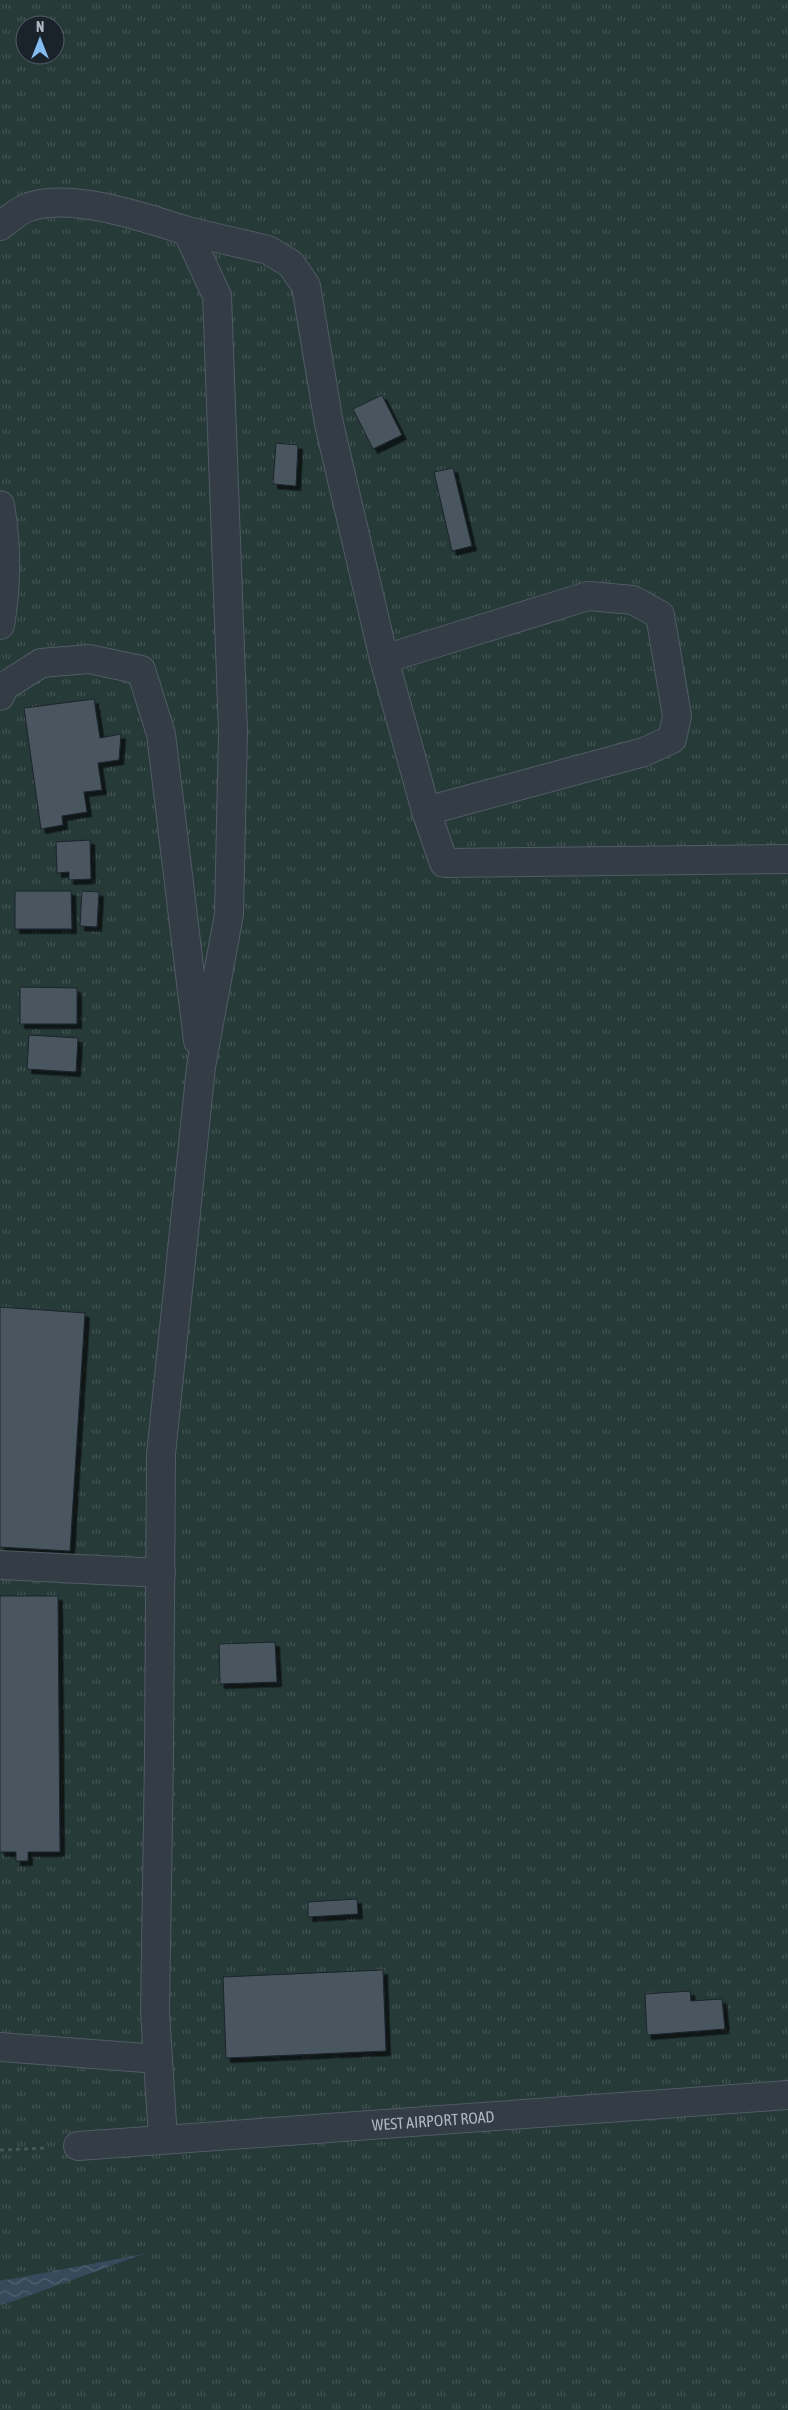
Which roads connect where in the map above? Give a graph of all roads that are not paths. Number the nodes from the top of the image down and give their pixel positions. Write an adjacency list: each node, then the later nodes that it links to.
1 (0, 226): 2 (street)
2 (187, 231): 5 (street); 9 (street)
3 (0, 505): 4 (street)
4 (0, 625)
5 (384, 659): 7 (street); 7 (street)
6 (0, 696): 9 (street)
7 (426, 811): 8 (street)
8 (785, 857)
9 (201, 1067): 11 (street)
10 (0, 1566): 11 (street)
11 (161, 1573): 13 (street)
12 (0, 2047): 13 (street)
13 (158, 2059): 15 (street)
14 (788, 2094): 15 (street, WEST AIRPORT ROAD)
15 (163, 2139): 16 (street, WEST AIRPORT ROAD)
16 (78, 2146)

